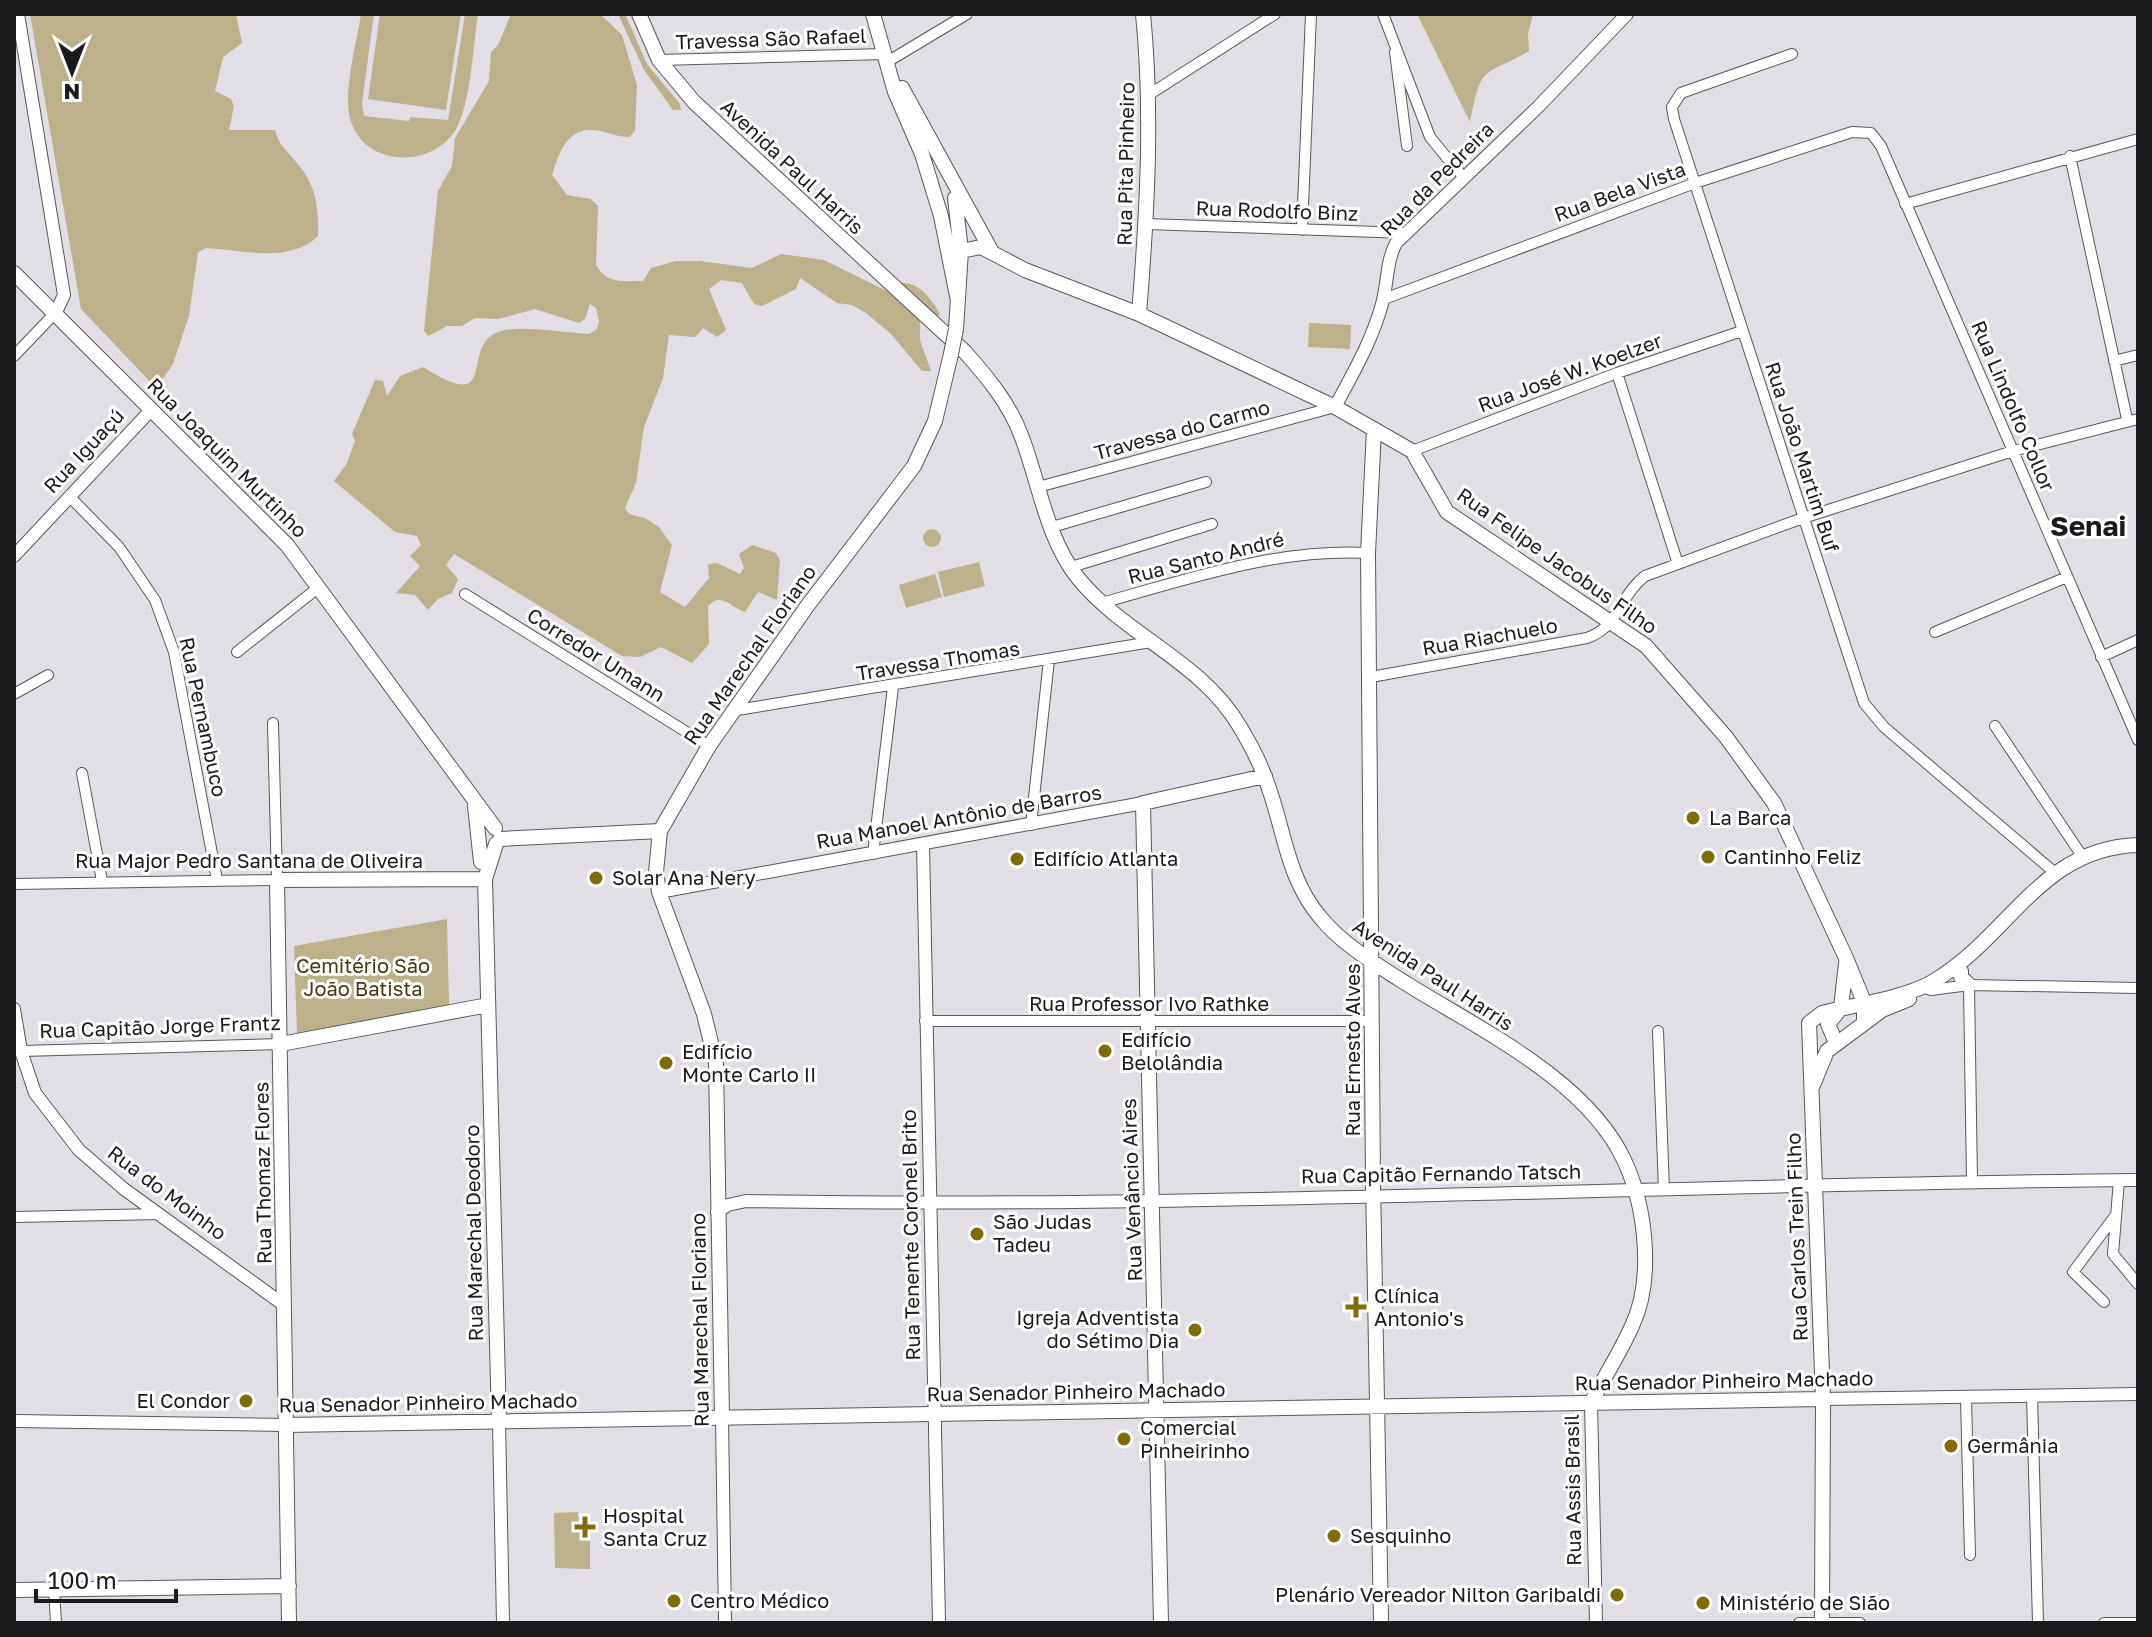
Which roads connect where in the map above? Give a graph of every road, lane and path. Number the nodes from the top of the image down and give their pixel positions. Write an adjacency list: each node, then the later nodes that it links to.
1 (18, 14): 35 (street)
2 (639, 14): 12 (main road, Avenida Paul Harris)
3 (873, 14): 13 (main road)
4 (967, 14): 13 (street)
5 (1143, 14): 14 (main road, Rua Pita Pinheiro)
6 (1275, 14): 14 (street)
7 (1311, 14): 27 (street)
8 (1383, 14): 10 (street)
9 (1627, 14): 28 (street, Rua da Pedreira)
10 (1393, 34): 18 (street); 21 (street)
11 (1792, 54): 22 (street, Rua João Martim Buf)
12 (659, 60): 13 (street, Travessa São Rafael); 49 (main road, Avenida Paul Harris)
13 (886, 60): 15 (main road)
14 (1150, 94): 26 (main road, Rua Pita Pinheiro)
15 (917, 129): 19 (main road); 23 (main road)
16 (1871, 133): 22 (street, Rua Bela Vista); 24 (street, Rua Lindolfo Collor)
17 (2138, 139): 20 (street)
18 (1407, 146)
19 (922, 154): 25 (main road); 34 (main road)
20 (2070, 156): 24 (street); 40 (street)
21 (1447, 158)
22 (1695, 183): 33 (street, Rua Bela Vista); 37 (street, Rua João Martim Buf)
23 (953, 186): 25 (main road, Rua Marechal Floriano); 31 (main road)
24 (1905, 204): 47 (street, Rua Lindolfo Collor)
25 (959, 218): 29 (main road); 30 (main road, Rua Marechal Floriano)
26 (1146, 224): 27 (street, Rua Rodolfo Binz); 36 (main road, Rua Pita Pinheiro)
27 (1302, 230): 28 (street, Rua Rodolfo Binz)
28 (1406, 233): 33 (street, Rua da Pedreira)
29 (981, 247): 30 (main road); 31 (main road)
30 (961, 251): 34 (main road, Rua Marechal Floriano)
31 (999, 258): 36 (main road)
32 (14, 273): 35 (main road, Rua Joaquim Murtinho)
33 (1384, 299): 42 (street, Rua da Pedreira)
34 (958, 301): 73 (main road, Rua Marechal Floriano, bridge)
35 (56, 312): 39 (street); 43 (main road, Rua Joaquim Murtinho)
36 (1139, 314): 42 (main road)
37 (1742, 331): 41 (street, Rua José W. Koelzer); 51 (street, Rua João Martim Buf)
38 (2138, 355): 40 (street)
39 (14, 356)
40 (2114, 361): 44 (street)
41 (1617, 373): 46 (street, Rua José W. Koelzer); 56 (street)
42 (1335, 407): 45 (main road); 49 (street, Travessa do Carmo)
43 (151, 410): 50 (street, Rua Iguaçú); 59 (main road, Rua Joaquim Murtinho)
44 (2133, 419): 47 (street)
45 (1374, 429): 46 (main road); 54 (main road, Rua Ernesto Alves)
46 (1412, 451): 62 (main road, Rua Felipe Jacobus Filho)
47 (2013, 451): 51 (street); 58 (street, Rua Lindolfo Collor)
48 (1206, 482): 53 (street)
49 (1038, 487): 53 (main road, Avenida Paul Harris)
50 (70, 497): 55 (street, Rua Iguaçú); 93 (street, Rua Pernambuco)
51 (1803, 518): 56 (street); 90 (street, Rua João Martim Buf)
52 (1212, 524): 57 (street)
53 (1052, 527): 57 (main road, Avenida Paul Harris)
54 (1368, 553): 61 (street, Rua Santo André); 70 (main road, Rua Ernesto Alves)
55 (14, 556)
56 (1678, 564): 62 (street)
57 (1071, 567): 61 (main road, Avenida Paul Harris)
58 (2067, 577): 63 (street); 67 (street, Rua Lindolfo Collor)
59 (319, 587): 66 (street); 81 (main road, Rua Joaquim Murtinho)
60 (465, 594): 77 (street, Corredor Umann)
61 (1101, 603): 65 (main road, Avenida Paul Harris)
62 (1612, 623): 70 (street, Rua Riachuelo); 99 (main road, Rua Felipe Jacobus Filho)
63 (1935, 632)
64 (2138, 640): 67 (street)
65 (1151, 642): 68 (street, Travessa Thomas); 79 (main road, Avenida Paul Harris)
66 (237, 652)
67 (2101, 657): 76 (street, Rua Lindolfo Collor)
68 (1049, 660): 71 (street, Travessa Thomas); 82 (street)
69 (48, 675): 72 (street)
70 (1371, 677): 100 (main road, Rua Ernesto Alves)
71 (893, 687): 73 (street, Travessa Thomas); 87 (street)
72 (14, 694)
73 (731, 711): 77 (main road, Rua Marechal Floriano)
74 (273, 723): 94 (street, Rua Thomaz Flores)
75 (1995, 726): 88 (street)
76 (2138, 740)
77 (709, 746): 83 (main road, Rua Marechal Floriano)
78 (82, 773): 95 (street)
79 (1265, 776): 80 (main road, Rua Manoel Antônio de Barros); 100 (main road, Avenida Paul Harris)
80 (1143, 803): 82 (street, Rua Manoel Antônio de Barros); 111 (main road, Rua Venâncio Aires)
81 (477, 808): 84 (main road, Rua Joaquim Murtinho); 89 (main road, Rua Joaquim Murtinho)
82 (1031, 825): 85 (street, Rua Manoel Antônio de Barros)
83 (660, 831): 84 (main road); 97 (main road, Rua Marechal Floriano)
84 (493, 836): 89 (main road, Rua Joaquim Murtinho); 92 (main road, Rua Marechal Deodoro)
85 (923, 845): 87 (street, Rua Manoel Antônio de Barros); 109 (street, Rua Tenente Coronel Brito)
86 (2138, 845): 88 (main road)
87 (873, 854): 97 (street, Rua Manoel Antônio de Barros)
88 (2082, 856): 90 (main road)
89 (481, 862): 91 (main road, Rua Joaquim Murtinho)
90 (2054, 872): 98 (main road)
91 (469, 879): 92 (main road, Rua Major Pedro Santana de Oliveira); 94 (main road, Rua Major Pedro Santana de Oliveira)
92 (485, 879): 106 (main road, Rua Marechal Deodoro)
93 (217, 880): 94 (street, Rua Major Pedro Santana de Oliveira); 95 (street, Rua Major Pedro Santana de Oliveira)
94 (277, 880): 115 (main road, Rua Thomaz Flores)
95 (102, 881): 96 (street, Rua Major Pedro Santana de Oliveira)
96 (14, 884)
97 (659, 892): 122 (main road, Rua Marechal Floriano)
98 (1975, 950): 101 (main road); 104 (main road)
99 (1846, 958): 105 (main road, Rua Felipe Jacobus Filho); 107 (main road)
100 (1372, 962): 110 (main road, Rua Ernesto Alves); 123 (main road, Avenida Paul Harris)
101 (1961, 971): 102 (main road); 104 (main road)
102 (1969, 985): 103 (street); 104 (street); 120 (street)
103 (2138, 988)
104 (1926, 989): 105 (main road); 112 (main road)
105 (1864, 1002): 107 (main road); 112 (main road)
106 (488, 1005): 115 (main road, Rua Capitão Jorge Frantz); 146 (main road, Rua Marechal Deodoro)
107 (1841, 1008): 114 (main road); 117 (main road, Rua Carlos Trein Filho)
108 (14, 1009): 116 (street, Rua do Moinho)
109 (925, 1021): 111 (street, Rua Professor Ivo Rathke); 128 (street, Rua Tenente Coronel Brito)
110 (1373, 1021): 111 (street, Rua Professor Ivo Rathke); 125 (main road, Rua Ernesto Alves)
111 (1147, 1023): 126 (main road, Rua Venâncio Aires)
112 (1864, 1023): 114 (main road)
113 (1658, 1031): 124 (street)
114 (1836, 1043): 117 (main road)
115 (281, 1044): 116 (street, Rua Capitão Jorge Frantz); 135 (main road, Rua Thomaz Flores)
116 (21, 1051): 130 (street, Rua do Moinho)
117 (1811, 1089): 121 (main road, Rua Carlos Trein Filho)
118 (2119, 1180): 119 (street, Rua Capitão Fernando Tatsch); 120 (street, Rua Capitão Fernando Tatsch); 131 (street)
119 (2138, 1180)
120 (1972, 1182): 121 (street, Rua Capitão Fernando Tatsch)
121 (1816, 1183): 124 (street, Rua Capitão Fernando Tatsch); 139 (main road, Rua Carlos Trein Filho)
122 (717, 1189): 127 (street, Rua Capitão Fernando Tatsch); 129 (main road, Rua Marechal Floriano)
123 (1635, 1190): 124 (street, Rua Capitão Fernando Tatsch); 125 (street, Rua Capitão Fernando Tatsch); 140 (main road, Avenida Paul Harris)
124 (1664, 1190)
125 (1373, 1196): 126 (street, Rua Capitão Fernando Tatsch); 141 (main road, Rua Ernesto Alves)
126 (1152, 1199): 128 (street, Rua Capitão Fernando Tatsch); 142 (main road, Rua Venâncio Aires)
127 (746, 1201): 128 (street, Rua Capitão Fernando Tatsch); 129 (street, Rua Capitão Fernando Tatsch)
128 (931, 1204): 143 (street, Rua Tenente Coronel Brito)
129 (717, 1212): 144 (main road, Rua Marechal Floriano)
130 (161, 1214): 132 (street); 135 (street, Rua do Moinho)
131 (2115, 1216): 133 (street); 134 (street)
132 (14, 1217)
133 (2138, 1284)
134 (2104, 1302)
135 (284, 1305): 147 (main road, Rua Thomaz Flores)
136 (2138, 1394): 137 (street, Rua Senador Pinheiro Machado)
137 (2032, 1395): 138 (street, Rua Senador Pinheiro Machado); 163 (street)
138 (1966, 1398): 139 (street, Rua Senador Pinheiro Machado); 148 (street)
139 (1823, 1399): 140 (main road, Rua Senador Pinheiro Machado); 161 (main road, Rua Carlos Trein Filho)
140 (1591, 1403): 141 (main road, Rua Senador Pinheiro Machado); 159 (street, Rua Assis Brasil)
141 (1377, 1407): 142 (main road, Rua Senador Pinheiro Machado); 158 (main road, Rua Ernesto Alves)
142 (1157, 1411): 143 (main road, Rua Senador Pinheiro Machado); 157 (main road, Rua Venâncio Aires)
143 (935, 1415): 144 (main road, Rua Senador Pinheiro Machado); 156 (street, Rua Tenente Coronel Brito)
144 (722, 1418): 146 (main road, Rua Senador Pinheiro Machado); 155 (street, Rua Marechal Floriano)
145 (14, 1421): 147 (street, Rua Senador Pinheiro Machado)
146 (499, 1422): 147 (main road, Rua Senador Pinheiro Machado); 154 (street, Rua Marechal Deodoro)
147 (285, 1425): 149 (main road, Rua Thomaz Flores)
148 (1970, 1555)
149 (289, 1586): 150 (main road); 153 (main road, Rua Thomaz Flores)
150 (54, 1588): 151 (main road); 152 (street)
151 (14, 1590)
152 (56, 1623)
153 (289, 1623)
154 (503, 1623)
155 (725, 1623)
156 (939, 1623)
157 (1161, 1623)
158 (1381, 1623)
159 (1596, 1623)
160 (1799, 1623): 161 (street)
161 (1822, 1623): 162 (street)
162 (1860, 1623)
163 (2038, 1623)
164 (2104, 1623): 165 (street)
165 (2138, 1623)

